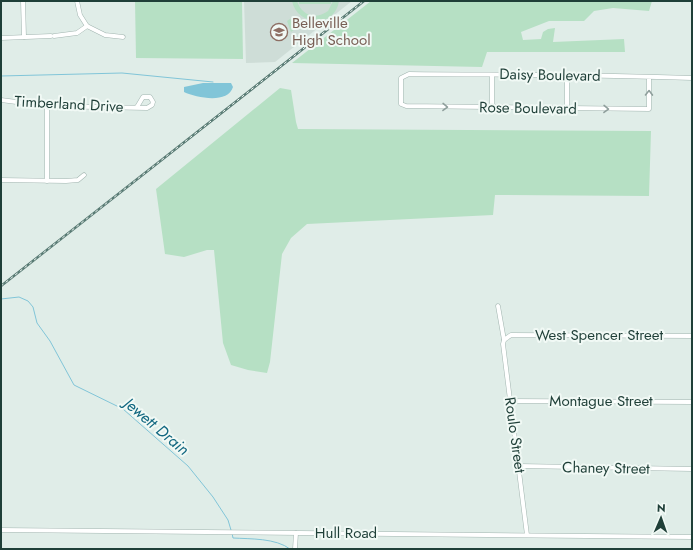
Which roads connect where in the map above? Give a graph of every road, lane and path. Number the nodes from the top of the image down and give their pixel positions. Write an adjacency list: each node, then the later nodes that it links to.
1 (23, 1): 4 (street)
2 (77, 1): 3 (street)
3 (87, 26): 4 (street); 5 (street)
4 (24, 37): 6 (street)
5 (123, 37)
6 (1, 38)
7 (492, 74): 8 (street, Daisy Boulevard); 13 (street, Daisy Boulevard); 15 (street)
8 (567, 75): 9 (street, Daisy Boulevard); 16 (street)
9 (650, 77): 10 (street, Daisy Boulevard); 16 (street, Rose Boulevard, one-way to 9)
10 (692, 78)
11 (1, 100): 12 (street, Timberland Drive)
12 (47, 106): 14 (street, Timberland Drive); 19 (street)
13 (406, 106): 15 (street, Rose Boulevard, one-way to 15)
14 (137, 107)
15 (492, 107): 16 (street, Rose Boulevard)
16 (567, 109)
17 (84, 175): 19 (street)
18 (1, 180): 19 (street)
19 (48, 181)
20 (498, 306): 22 (street, Roulo Street)
21 (692, 336): 22 (street, West Spencer Street)
22 (505, 338): 23 (street, Roulo Street)
23 (510, 401): 24 (street, Montague Street); 25 (street, Roulo Street)
24 (692, 402)
25 (519, 466): 26 (street, Chaney Street); 29 (street, Roulo Street)
26 (692, 469)
27 (1, 530): 28 (street, Hull Road)
28 (296, 533): 29 (street, Hull Road); 31 (street)
29 (528, 535): 30 (street, Hull Road)
30 (692, 537)
31 (295, 549)

